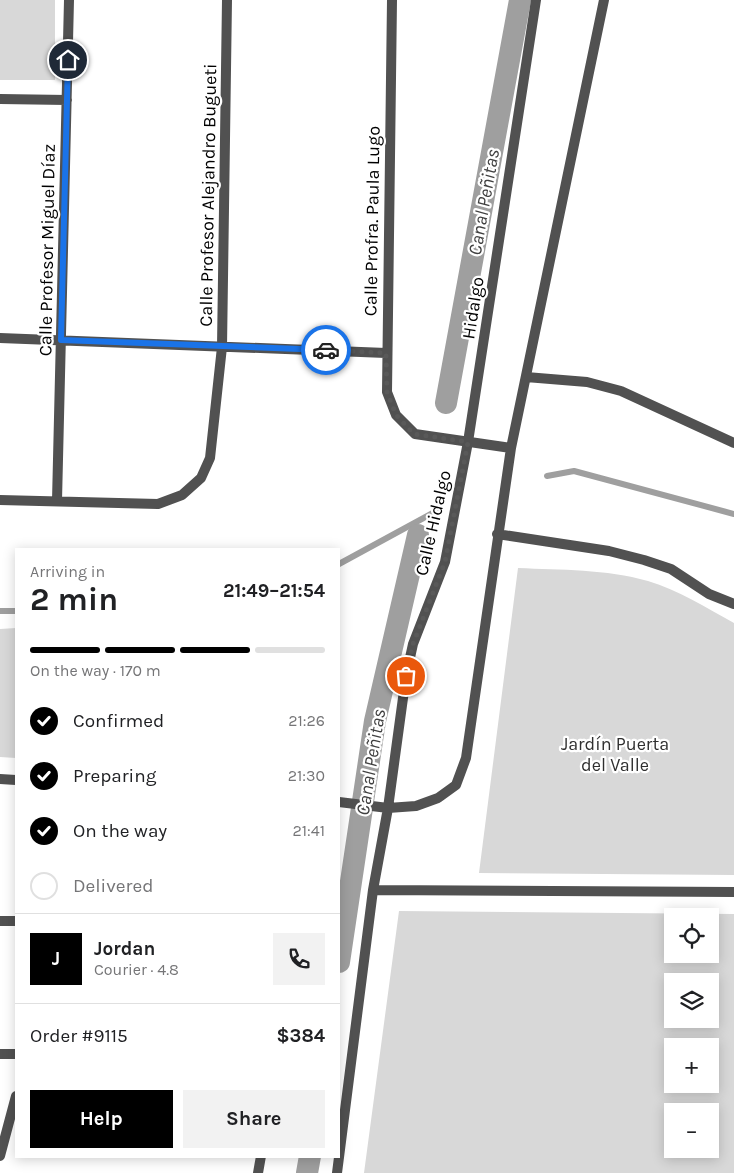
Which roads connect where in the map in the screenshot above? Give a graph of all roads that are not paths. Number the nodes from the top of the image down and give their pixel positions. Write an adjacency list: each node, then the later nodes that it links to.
1 (69, 0): 7 (street, Calle Profesor Miguel Díaz)
2 (227, 0): 10 (street, Calle Profesor Alejandro Bugueti)
3 (392, 0): 11 (street, Calle Profra. Paula Lugo)
4 (536, 0): 13 (street, Hidalgo)
5 (604, 0): 12 (street)
6 (0, 99): 7 (street)
7 (67, 100): 9 (street, Calle Profesor Miguel Díaz)
8 (0, 338): 9 (street)
9 (61, 340): 10 (street); 17 (street, Calle Profesor Miguel Díaz)
10 (222, 346): 11 (street); 17 (street, Calle Profesor Alejandro Bugueti)
11 (386, 353): 13 (street, Calle Profra. Paula Lugo)
12 (526, 377): 14 (street); 15 (street)
13 (468, 442): 15 (street); 23 (street, Calle Hidalgo)
14 (734, 443)
15 (511, 448): 18 (street)
16 (0, 500): 17 (street)
17 (58, 501)
18 (497, 534): 19 (street); 23 (street)
19 (734, 604)
20 (0, 779): 21 (street)
21 (15, 780)
22 (343, 802): 23 (street)
23 (383, 808): 24 (street, Calle Hidalgo)
24 (373, 890): 25 (street); 31 (street, Calle Hidalgo)
25 (734, 892)
26 (0, 920): 27 (street)
27 (15, 921)
28 (0, 1054): 29 (street)
29 (15, 1054)
30 (15, 1100): 32 (street)
31 (340, 1149)
32 (0, 1156)
33 (261, 1158): 35 (street)
34 (339, 1158): 36 (street, Calle Hidalgo)
35 (258, 1173)
36 (337, 1173)

